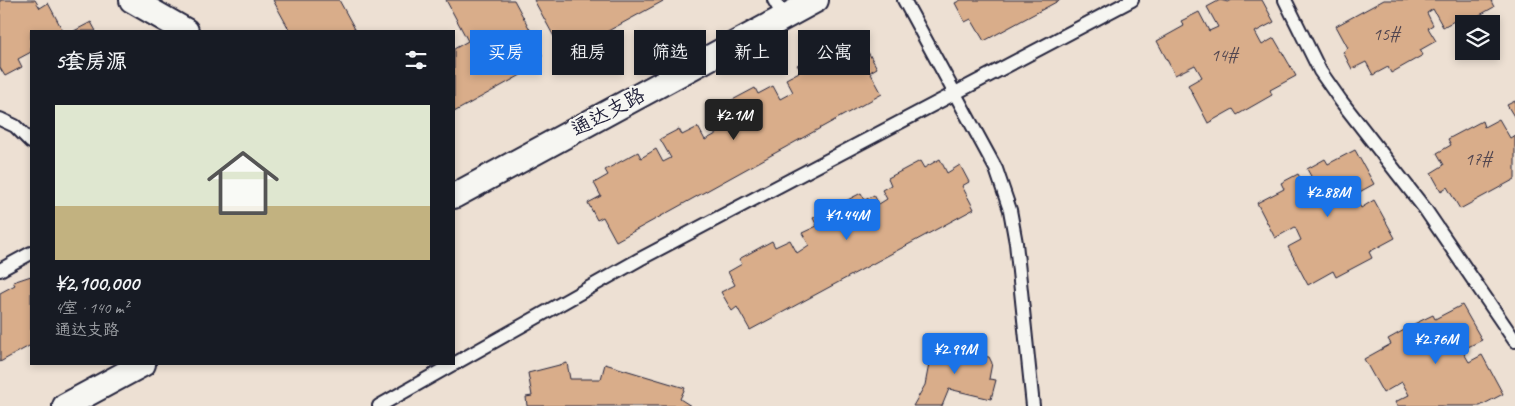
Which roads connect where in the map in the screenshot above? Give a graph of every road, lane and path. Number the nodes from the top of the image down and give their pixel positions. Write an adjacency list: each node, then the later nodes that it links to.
1 (132, 0): 7 (street)
2 (816, 0): 6 (street, 通达支路)
3 (904, 0): 8 (lane)
4 (1132, 0): 8 (lane)
5 (1285, 0): 14 (lane)
6 (779, 9): 11 (street, 通达支路)
7 (184, 30)
8 (955, 94): 15 (lane); 20 (lane)
9 (0, 120): 10 (lane)
10 (30, 141)
11 (455, 195)
12 (30, 254): 13 (lane)
13 (0, 270)
14 (1515, 341)
15 (455, 363)
16 (141, 365): 18 (street)
17 (452, 365): 19 (lane)
18 (65, 406)
19 (379, 406)
20 (1033, 406)

